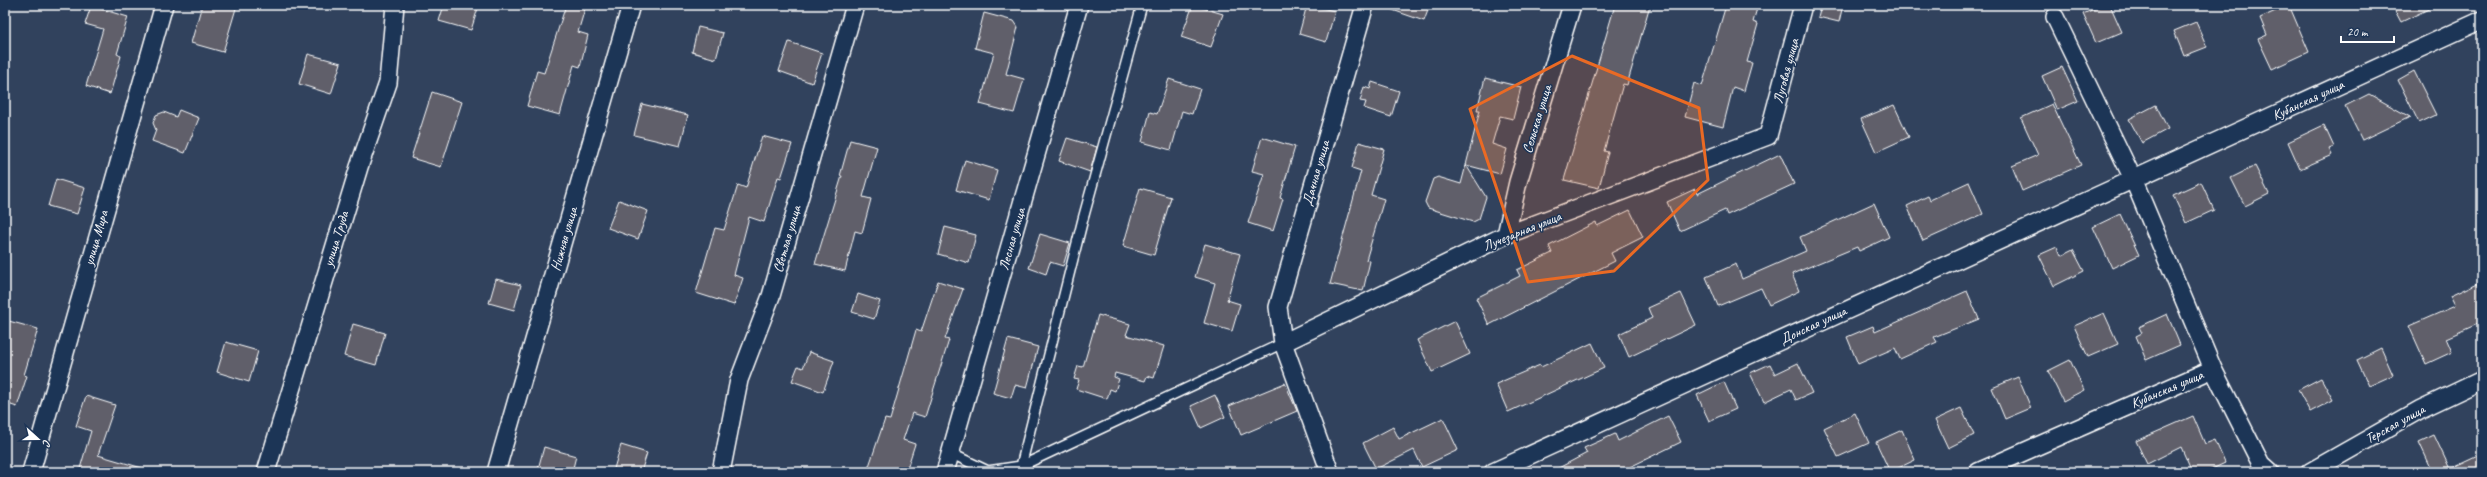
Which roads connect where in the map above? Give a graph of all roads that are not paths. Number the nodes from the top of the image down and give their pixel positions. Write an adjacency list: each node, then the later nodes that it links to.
1 (164, 5): 20 (street, улица Мира)
2 (395, 5): 21 (street, улица Труда)
3 (631, 5): 22 (street, Нижняя улица)
4 (855, 5): 23 (street, Светлая улица)
5 (1078, 5): 18 (street, Лесная улица)
6 (1142, 5): 19 (lane)
7 (1364, 5): 15 (street, Дачная улица)
8 (1572, 5): 14 (street, Сельская улица)
9 (1803, 5): 12 (street, Луговая улица)
10 (2055, 17): 13 (street, Кубанская улица)
11 (2482, 20): 13 (street, Кубанская улица)
12 (1768, 136): 14 (street, Лучезарная улица)
13 (2134, 180): 16 (street, Кубанская улица); 26 (street, Донская улица)
14 (1506, 235): 15 (street, Лучезарная улица)
15 (1283, 343): 19 (lane); 25 (street, Дачная улица)
16 (2213, 369): 27 (street, Кубанская улица); 28 (street)
17 (2482, 380): 29 (street, Терская улица)
18 (950, 453): 19 (lane); 24 (street, Лесная улица)
19 (1021, 466)
20 (31, 472)
21 (266, 472)
22 (496, 472)
23 (721, 472)
24 (945, 472)
25 (1330, 472)
26 (1493, 472)
27 (1978, 472)
28 (2270, 472)
29 (2310, 472)

